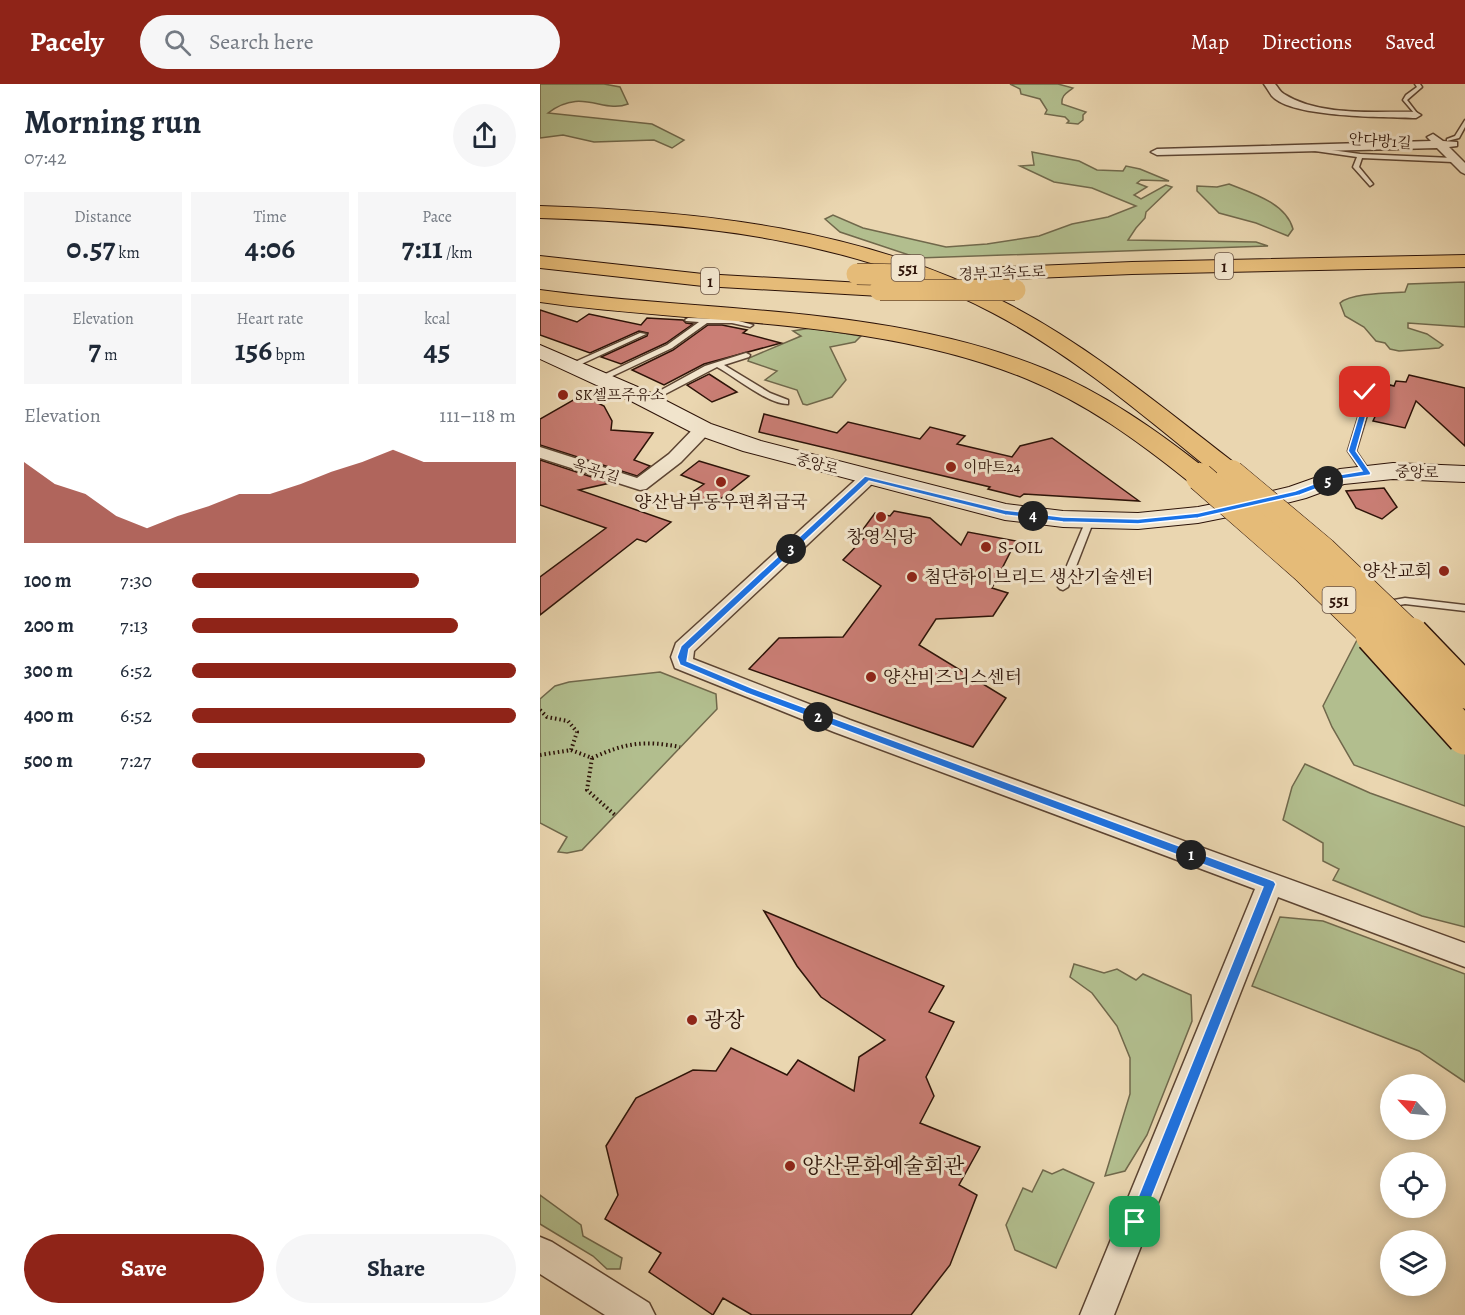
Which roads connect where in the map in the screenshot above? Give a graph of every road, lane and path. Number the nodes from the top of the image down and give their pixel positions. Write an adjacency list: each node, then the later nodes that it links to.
1 (1269, 84): 3 (street, 안다방1길)
2 (1417, 84): 3 (lane)
3 (1416, 114): 6 (street)
4 (1465, 122): 6 (lane)
5 (1305, 148): 6 (street); 7 (street); 8 (lane, 안다방1길)
6 (1452, 148): 8 (lane, 안다방1길); 9 (street)
7 (1157, 152)
8 (1360, 156): 10 (lane)
9 (1465, 170)
10 (1370, 184)
11 (540, 212): 31 (highway, 551)
12 (540, 244): 13 (highway, 경부고속도로 / 1, bridge)
13 (1465, 261)
14 (540, 262): 15 (highway, 경부고속도로 / 1, bridge)
15 (1465, 274)
16 (540, 296): 31 (highway, 551)
17 (688, 320): 18 (lane)
18 (706, 320): 19 (lane); 25 (lane)
19 (750, 326)
20 (642, 334): 24 (lane)
21 (540, 351): 24 (main road, 중앙로)
22 (746, 355): 23 (lane)
23 (718, 364): 27 (lane); 28 (lane)
24 (572, 365): 25 (main road, 중앙로)
25 (601, 378): 27 (main road, 중앙로)
26 (1359, 386): 32 (lane)
27 (647, 400): 29 (main road, 중앙로)
28 (785, 402)
29 (704, 429): 30 (street, 옥곡1길); 34 (main road, 중앙로)
30 (540, 452)
31 (1211, 472): 39 (highway, 551, bridge); 41 (highway, 551, bridge)
32 (1367, 473): 33 (main road, 중앙로); 35 (main road, 중앙로)
33 (1465, 474)
34 (868, 478): 35 (main road, 중앙로); 47 (street)
35 (1090, 520): 36 (lane)
36 (1063, 587)
37 (1368, 608): 38 (lane)
38 (1465, 608)
39 (1465, 691)
40 (540, 710): 43 (path)
41 (1465, 737)
42 (680, 747): 45 (path)
43 (571, 750): 44 (path); 45 (path)
44 (540, 755)
45 (592, 758): 46 (path)
46 (615, 815)
47 (1270, 884): 48 (street); 51 (street)
48 (1465, 955)
49 (540, 1254): 50 (street)
50 (637, 1315)
51 (1097, 1315)

